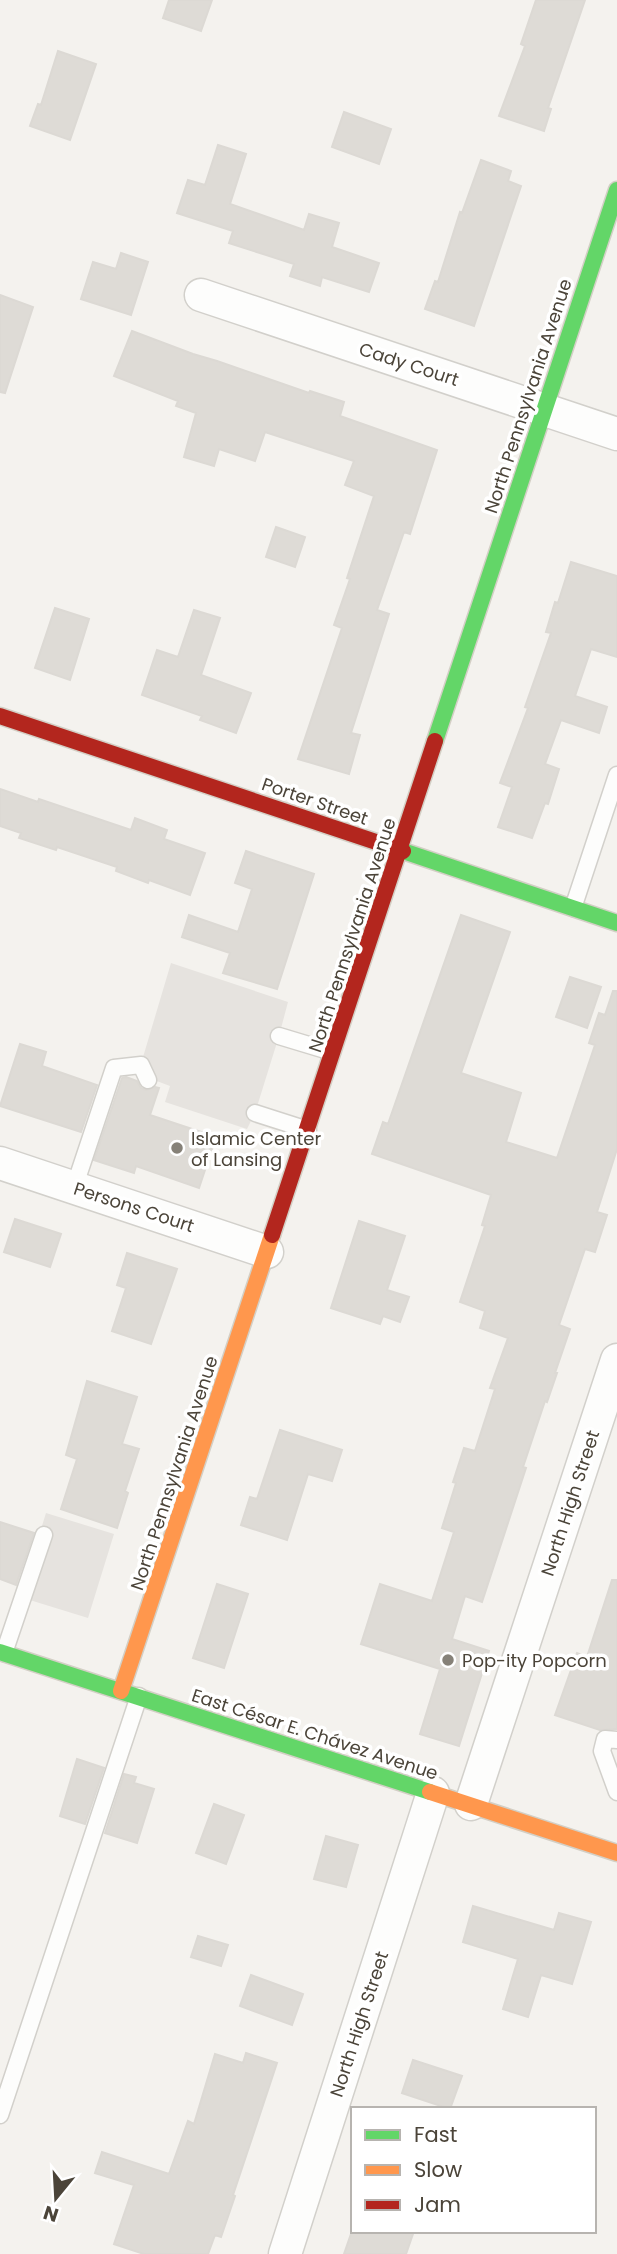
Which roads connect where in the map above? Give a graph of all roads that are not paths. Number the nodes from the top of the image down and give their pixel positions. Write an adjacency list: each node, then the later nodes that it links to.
1 (617, 190): 3 (street, North Pennsylvania Avenue)
2 (201, 295): 3 (street, Cady Court)
3 (544, 410): 4 (street, Cady Court); 7 (street, North Pennsylvania Avenue)
4 (617, 434)
5 (0, 716): 7 (street, Porter Street)
6 (617, 775): 8 (lane)
7 (399, 850): 8 (street, Porter Street); 11 (street, North Pennsylvania Avenue)
8 (573, 908): 9 (street, Porter Street)
9 (617, 923)
10 (279, 1036): 11 (lane)
11 (334, 1053): 14 (street, North Pennsylvania Avenue)
12 (148, 1080): 16 (lane)
13 (255, 1113): 14 (lane)
14 (308, 1130): 17 (street, North Pennsylvania Avenue)
15 (0, 1163): 16 (street, Persons Court)
16 (74, 1188): 17 (street, Persons Court)
17 (267, 1252): 21 (street, North Pennsylvania Avenue)
18 (617, 1360): 27 (street, North High Street)
19 (44, 1535): 20 (lane)
20 (2, 1652): 21 (street, East César E. Chávez Avenue)
21 (121, 1691): 22 (street, East César E. Chávez Avenue)
22 (139, 1696): 26 (street, East César E. Chávez Avenue); 29 (lane)
23 (617, 1740): 24 (lane)
24 (613, 1769): 25 (lane)
25 (617, 1792)
26 (433, 1793): 27 (street, East César E. Chávez Avenue); 30 (street, North High Street)
27 (471, 1804): 28 (street, East César E. Chávez Avenue)
28 (616, 1850)
29 (0, 2115)
30 (285, 2254)

